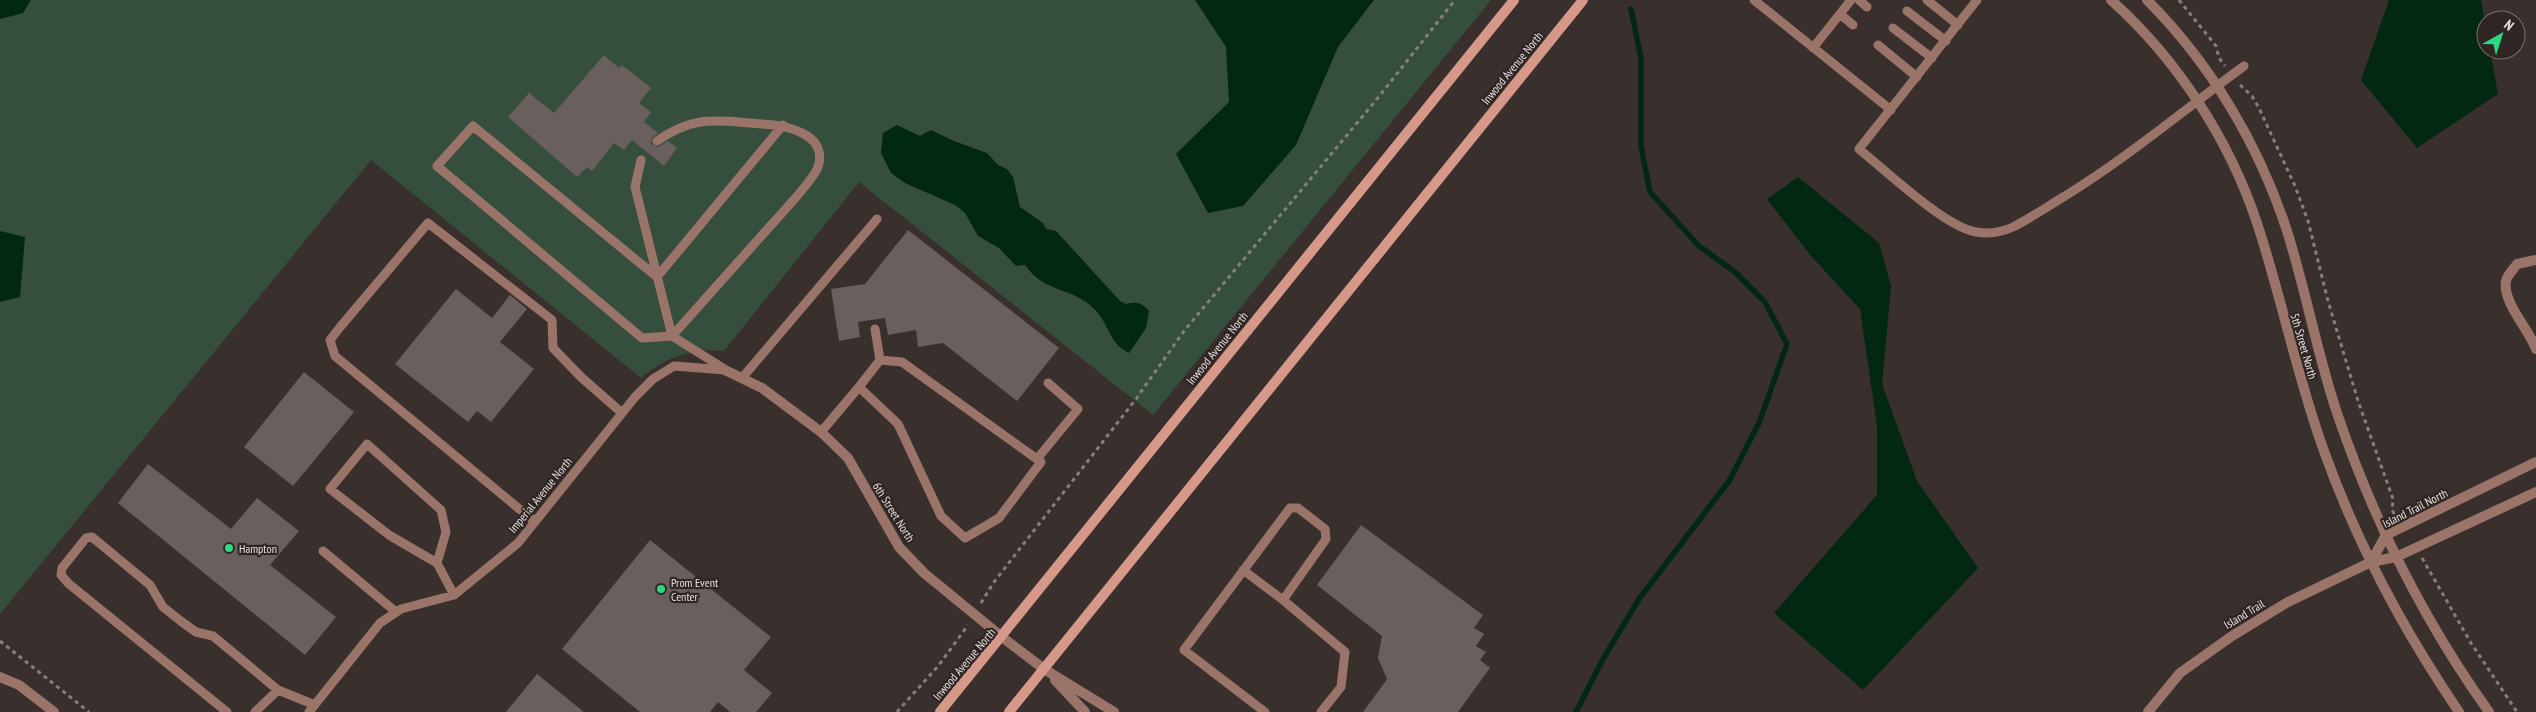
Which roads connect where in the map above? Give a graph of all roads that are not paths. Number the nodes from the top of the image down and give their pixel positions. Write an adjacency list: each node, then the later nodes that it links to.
1 (1514, 0): 54 (main road, Inwood Avenue North)
2 (1583, 0): 55 (main road, Inwood Avenue North)
3 (1754, 0): 18 (lane)
4 (1851, 0): 12 (lane)
5 (1859, 0): 10 (lane)
6 (1927, 0): 14 (lane)
7 (1977, 0): 14 (lane)
8 (2111, 0): 23 (street, 5th Street North)
9 (2147, 0): 22 (street, 5th Street North)
10 (1867, 7)
11 (1907, 11): 16 (lane)
12 (1840, 14): 13 (lane); 18 (lane)
13 (1853, 25)
14 (1958, 25): 16 (lane)
15 (1893, 28): 19 (lane)
16 (1946, 41): 19 (lane)
17 (1878, 45): 21 (lane)
18 (1813, 48): 24 (lane)
19 (1932, 58): 21 (lane)
20 (2244, 66): 22 (lane)
21 (1917, 77): 24 (lane)
22 (2217, 86): 23 (lane); 45 (street, 5th Street North)
23 (2197, 102): 24 (lane); 48 (street, 5th Street North)
24 (1890, 110)
25 (782, 125): 26 (lane); 30 (lane); 32 (lane)
26 (657, 140)
27 (641, 160): 30 (lane)
28 (877, 219): 36 (lane)
29 (2536, 260): 33 (street)
30 (657, 277): 32 (lane); 32 (lane)
31 (875, 329): 34 (lane)
32 (672, 336): 35 (lane)
33 (2536, 349)
34 (880, 360): 38 (lane); 41 (lane)
35 (725, 370): 36 (street, 6th Street North); 39 (lane, Imperial Avenue North)
36 (742, 378): 40 (street, 6th Street North)
37 (1048, 383): 41 (lane)
38 (859, 387): 40 (lane); 41 (lane)
39 (622, 413): 44 (lane, Imperial Avenue North); 44 (lane)
40 (821, 432): 54 (street, 6th Street North)
41 (1037, 459)
42 (2536, 462): 45 (street, Island Trail North)
43 (2536, 492): 47 (street)
44 (535, 522): 51 (lane, Imperial Avenue North)
45 (2386, 535): 47 (street, 5th Street North); 48 (street, Island Trail North)
46 (323, 551): 53 (lane)
47 (2396, 557): 48 (street); 70 (street, 5th Street North)
48 (2371, 562): 68 (street, Island Trail); 69 (street, 5th Street North)
49 (437, 563): 49 (lane); 51 (lane)
50 (1243, 570): 52 (lane); 52 (lane); 66 (lane)
51 (454, 595): 53 (lane, Imperial Avenue North)
52 (1283, 600): 67 (lane)
53 (396, 612): 58 (lane, Imperial Avenue North)
54 (1002, 637): 55 (street, 6th Street North); 62 (main road, Inwood Avenue North)
55 (1044, 669): 63 (main road, Inwood Avenue North); 64 (street); 65 (street)
56 (0, 677): 59 (street)
57 (278, 690): 58 (lane); 60 (lane); 61 (lane)
58 (312, 708)
59 (54, 712)
60 (227, 712)
61 (255, 712)
62 (940, 712)
63 (1009, 712)
64 (1085, 712)
65 (1114, 712)
66 (1266, 712)
67 (1321, 712)
68 (2148, 712)
69 (2459, 712)
70 (2489, 712)

